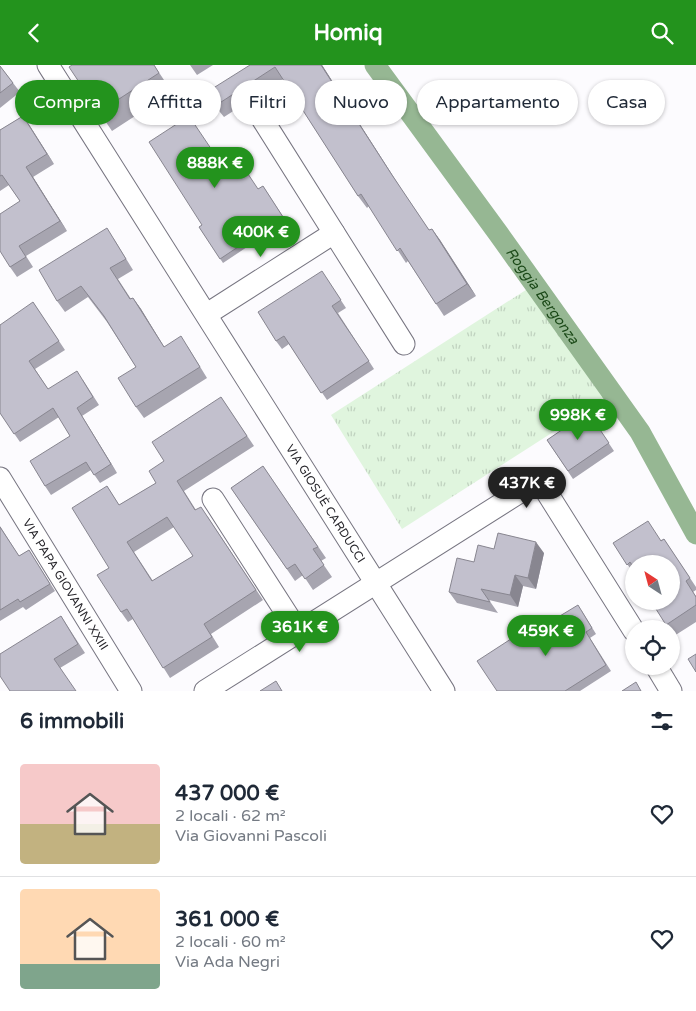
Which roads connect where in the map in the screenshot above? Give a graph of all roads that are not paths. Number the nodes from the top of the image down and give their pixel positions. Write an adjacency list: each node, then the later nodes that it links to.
1 (48, 65): 4 (street, VIA GIOSUÈ CARDUCCI)
2 (266, 125): 3 (street)
3 (334, 233): 4 (street); 5 (street)
4 (207, 314): 8 (street, VIA GIOSUÈ CARDUCCI)
5 (404, 344)
6 (0, 478): 12 (street, VIA PAPA GIOVANNI XXIII)
7 (213, 499): 10 (street)
8 (376, 584): 9 (street); 10 (street); 14 (street, VIA GIOSUÈ CARDUCCI)
9 (627, 620)
10 (298, 633): 13 (street)
11 (661, 675): 15 (street)
12 (131, 691)
13 (205, 691)
14 (444, 691)
15 (671, 691)

